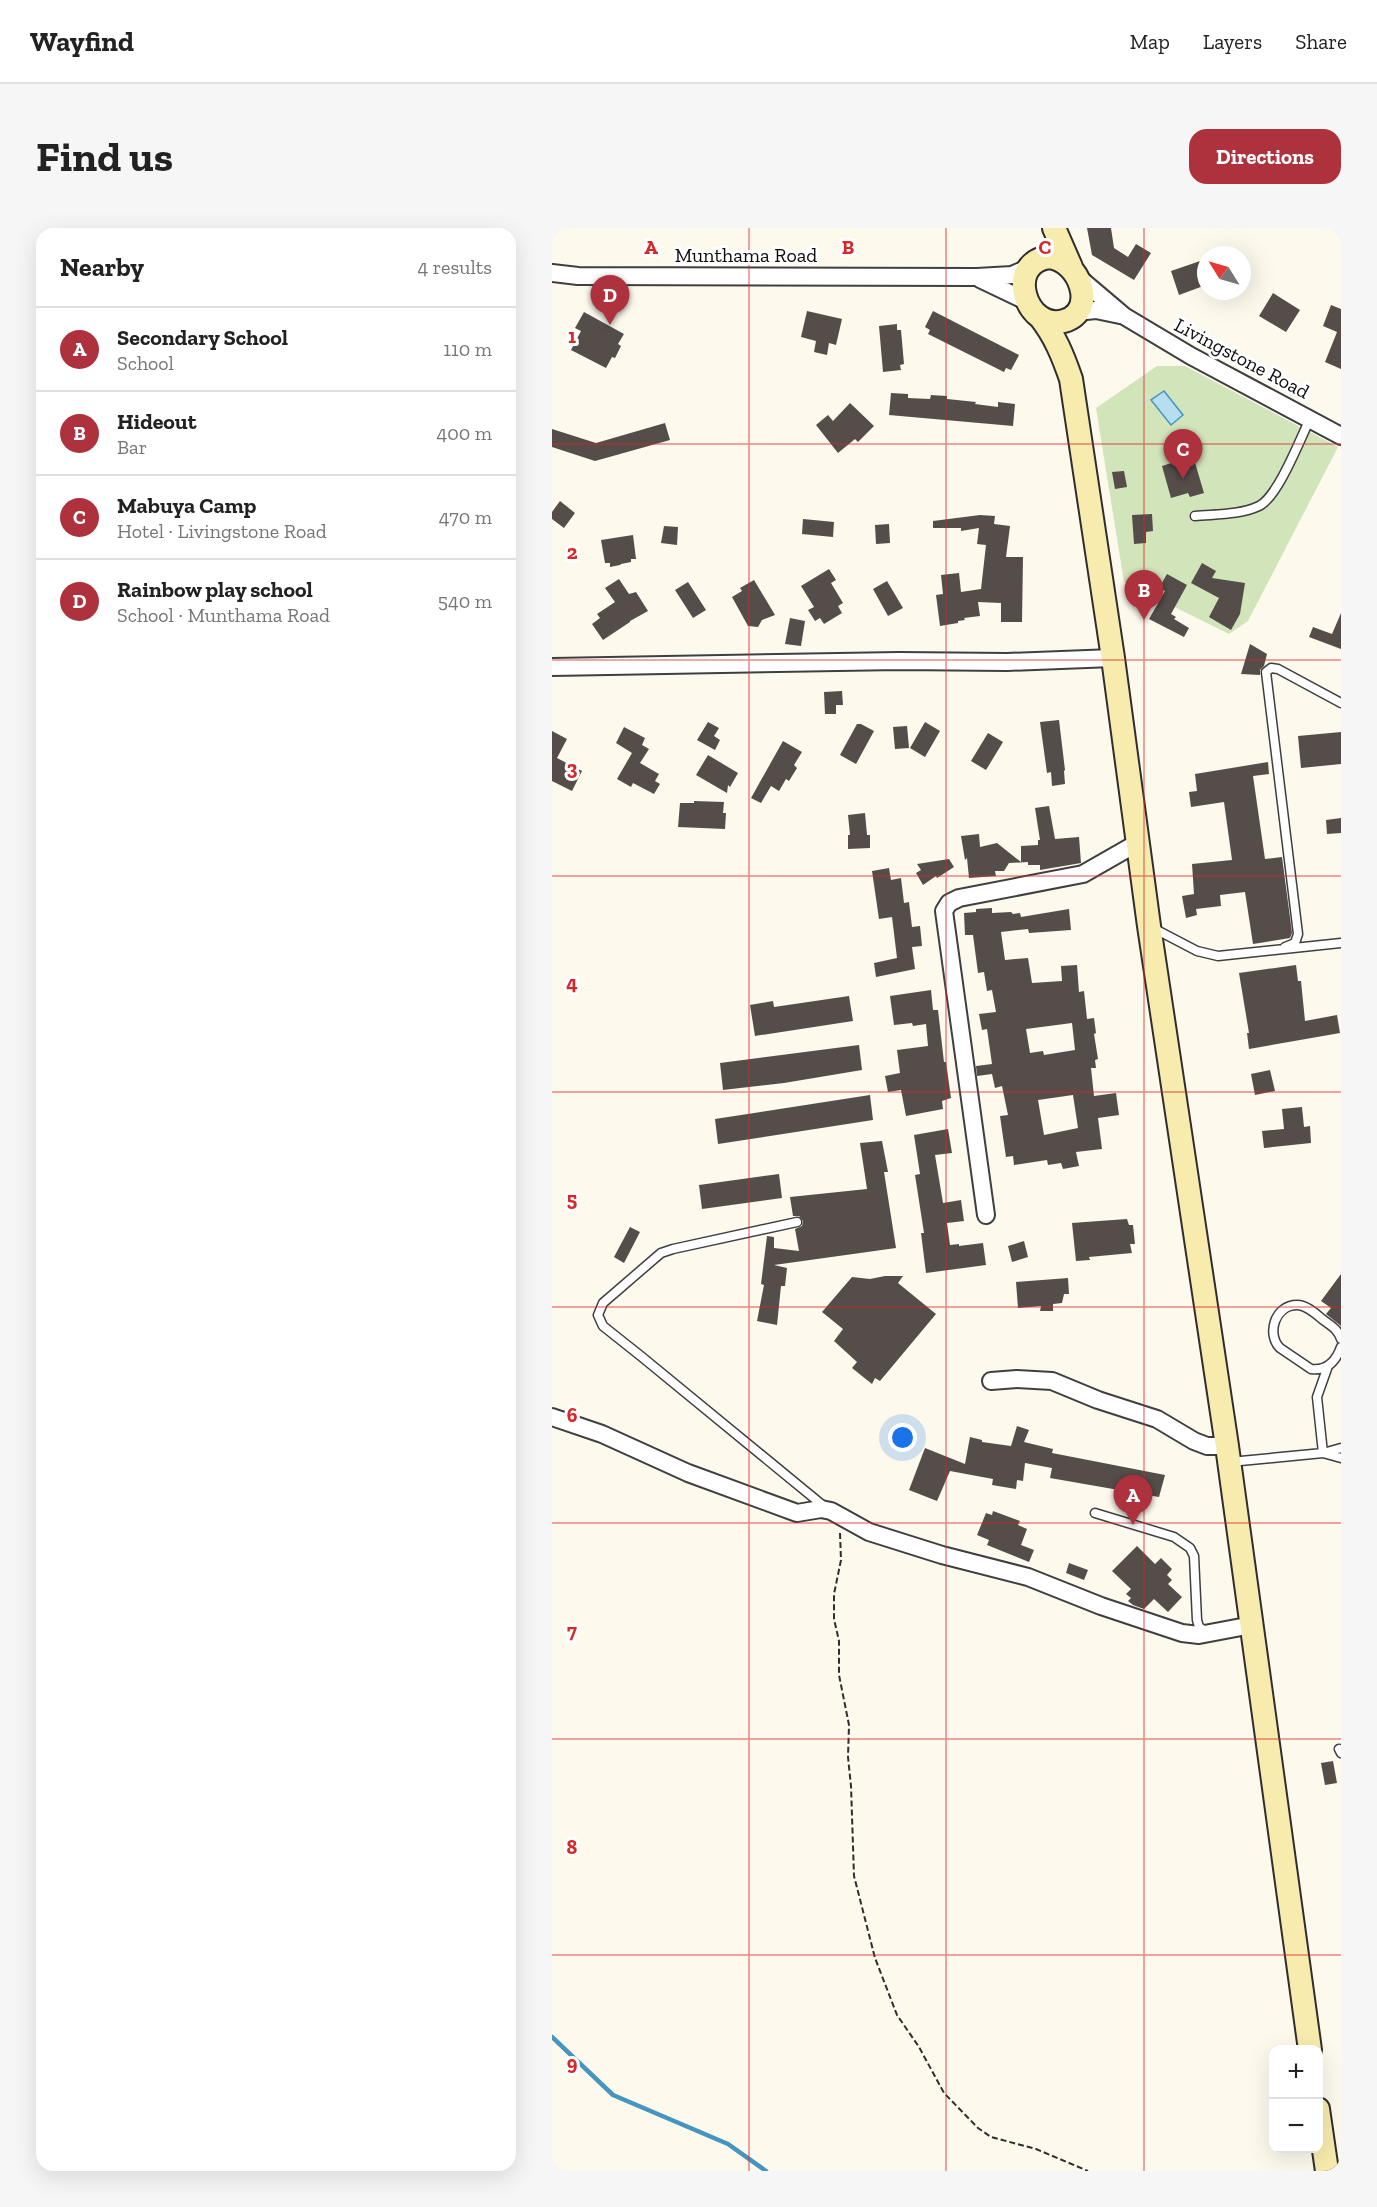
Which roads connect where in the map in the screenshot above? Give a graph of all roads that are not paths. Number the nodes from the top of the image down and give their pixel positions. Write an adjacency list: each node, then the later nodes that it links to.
1 (1042, 228): 3 (main road)
2 (1054, 228): 4 (main road)
3 (1030, 267): 4 (main road); 6 (street, Munthama Road); 7 (main road)
4 (1074, 272): 8 (main road); 9 (street, Livingstone Road)
5 (552, 273): 6 (street, Munthama Road)
6 (977, 277): 7 (street, Munthama Road)
7 (1034, 309): 8 (main road); 10 (main road)
8 (1076, 312): 9 (street, Livingstone Road); 10 (main road)
9 (1124, 316): 11 (street, Livingstone Road)
10 (1071, 379): 14 (main road)
11 (1310, 419): 12 (street, Livingstone Road); 13 (lane)
12 (1341, 436)
13 (1195, 516)
14 (1113, 658): 15 (street); 17 (main road)
15 (552, 667)
16 (1341, 703): 20 (lane)
17 (1139, 842): 18 (main road); 21 (street)
18 (1149, 926): 20 (lane); 30 (main road)
19 (1341, 943): 20 (lane)
20 (1285, 948)
21 (986, 1215)
22 (796, 1222): 32 (lane)
23 (1341, 1339): 25 (lane)
24 (1341, 1347): 25 (lane)
25 (1329, 1366): 29 (lane)
26 (991, 1382): 30 (street)
27 (552, 1417): 32 (street)
28 (1341, 1448): 29 (lane)
29 (1323, 1453): 30 (lane); 31 (lane)
30 (1229, 1454): 34 (main road)
31 (1341, 1458)
32 (831, 1511): 35 (street)
33 (1095, 1513): 35 (lane)
34 (1252, 1625): 35 (street); 36 (main road)
35 (1210, 1634)
36 (1309, 2045)
37 (1323, 2143): 38 (main road)
38 (1327, 2171)

